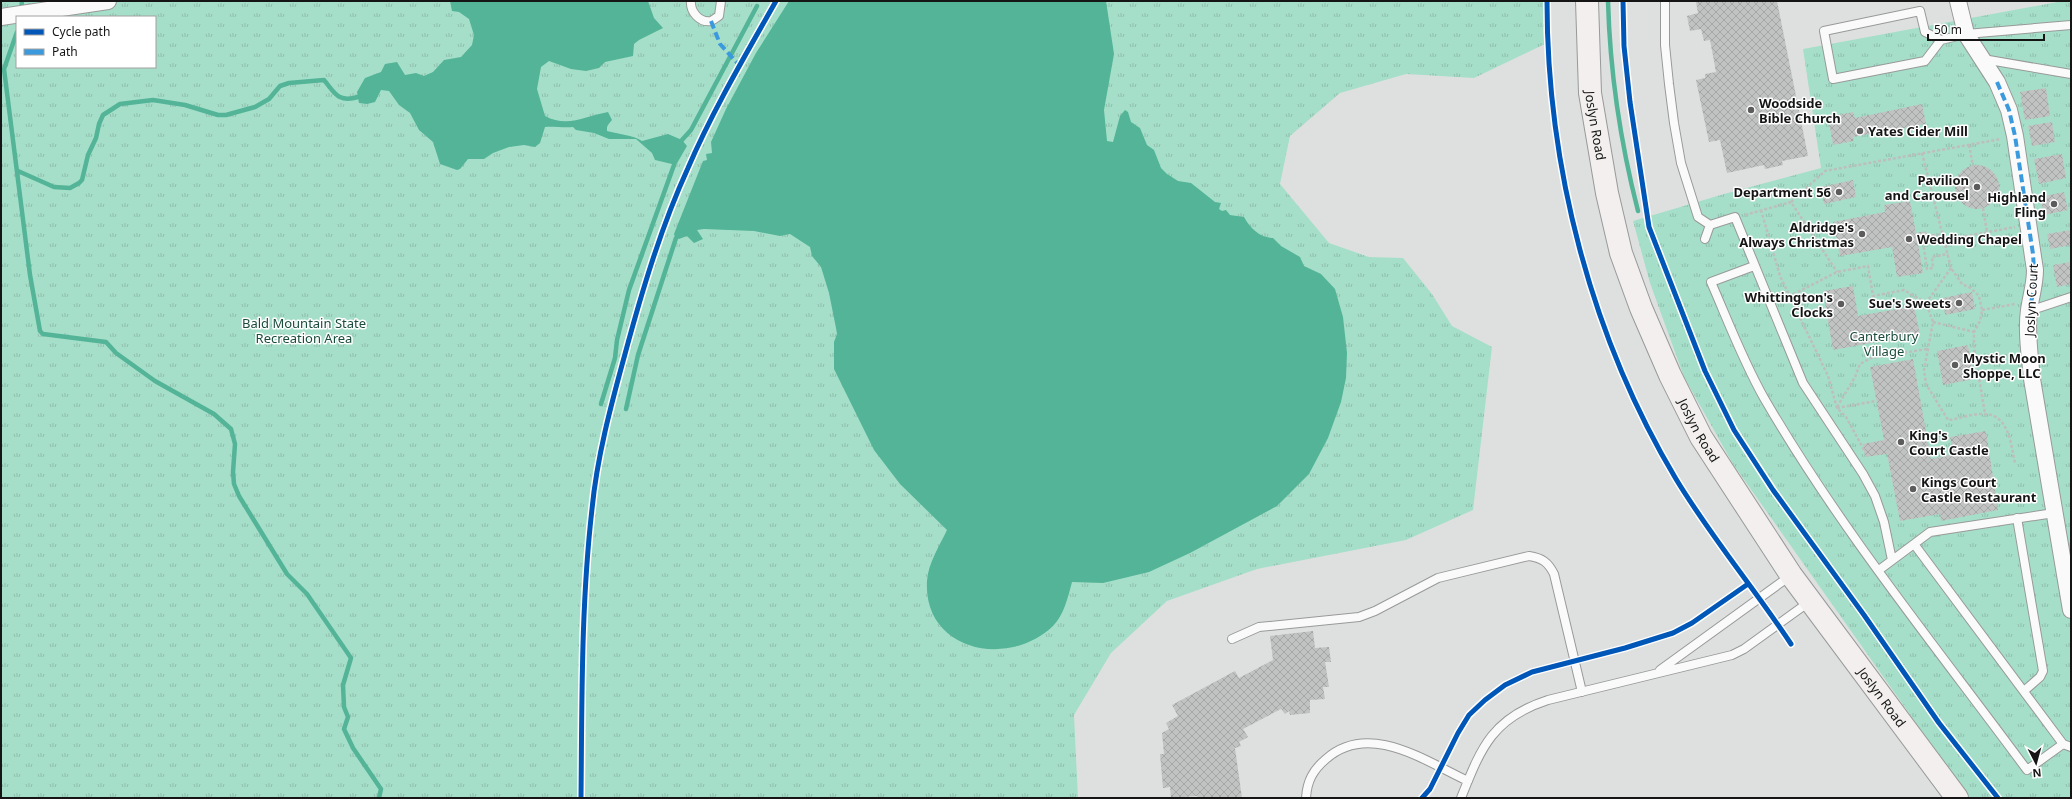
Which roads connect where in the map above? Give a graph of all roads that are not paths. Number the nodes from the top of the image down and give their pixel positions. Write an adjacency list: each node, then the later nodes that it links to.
1 (108, 1): 7 (street)
2 (691, 1): 3 (lane)
3 (721, 1)
4 (1587, 1): 23 (street, Joslyn Road)
5 (1665, 1): 13 (lane)
6 (1958, 1): 9 (street, Joslyn Court)
7 (1, 17)
8 (2071, 25): 9 (lane)
9 (1966, 34): 10 (lane); 11 (street, Joslyn Court)
10 (1941, 40): 10 (lane)
11 (1982, 58): 12 (lane); 17 (street, Joslyn Court)
12 (2071, 74)
13 (1710, 225): 14 (lane); 15 (lane)
14 (1704, 239)
15 (1754, 266): 21 (lane); 22 (lane)
16 (2071, 297): 17 (lane)
17 (2030, 306): 18 (street, Joslyn Court)
18 (2054, 513): 19 (lane); 25 (street, Joslyn Court)
19 (2017, 518): 20 (lane); 28 (lane)
20 (1914, 544): 21 (lane); 28 (lane)
21 (1892, 560): 22 (lane)
22 (1879, 570): 30 (lane)
23 (1791, 575): 24 (street, Joslyn Road); 27 (lane)
24 (1810, 601): 27 (lane); 35 (street, Joslyn Road)
25 (2071, 610)
26 (1232, 640): 29 (lane)
27 (1656, 673): 29 (lane)
28 (2024, 691): 30 (lane)
29 (1582, 692): 32 (lane)
30 (2063, 744): 31 (lane)
31 (2071, 747)
32 (1468, 781): 33 (lane); 34 (lane)
33 (1306, 798)
34 (1461, 798)
35 (1957, 798)

